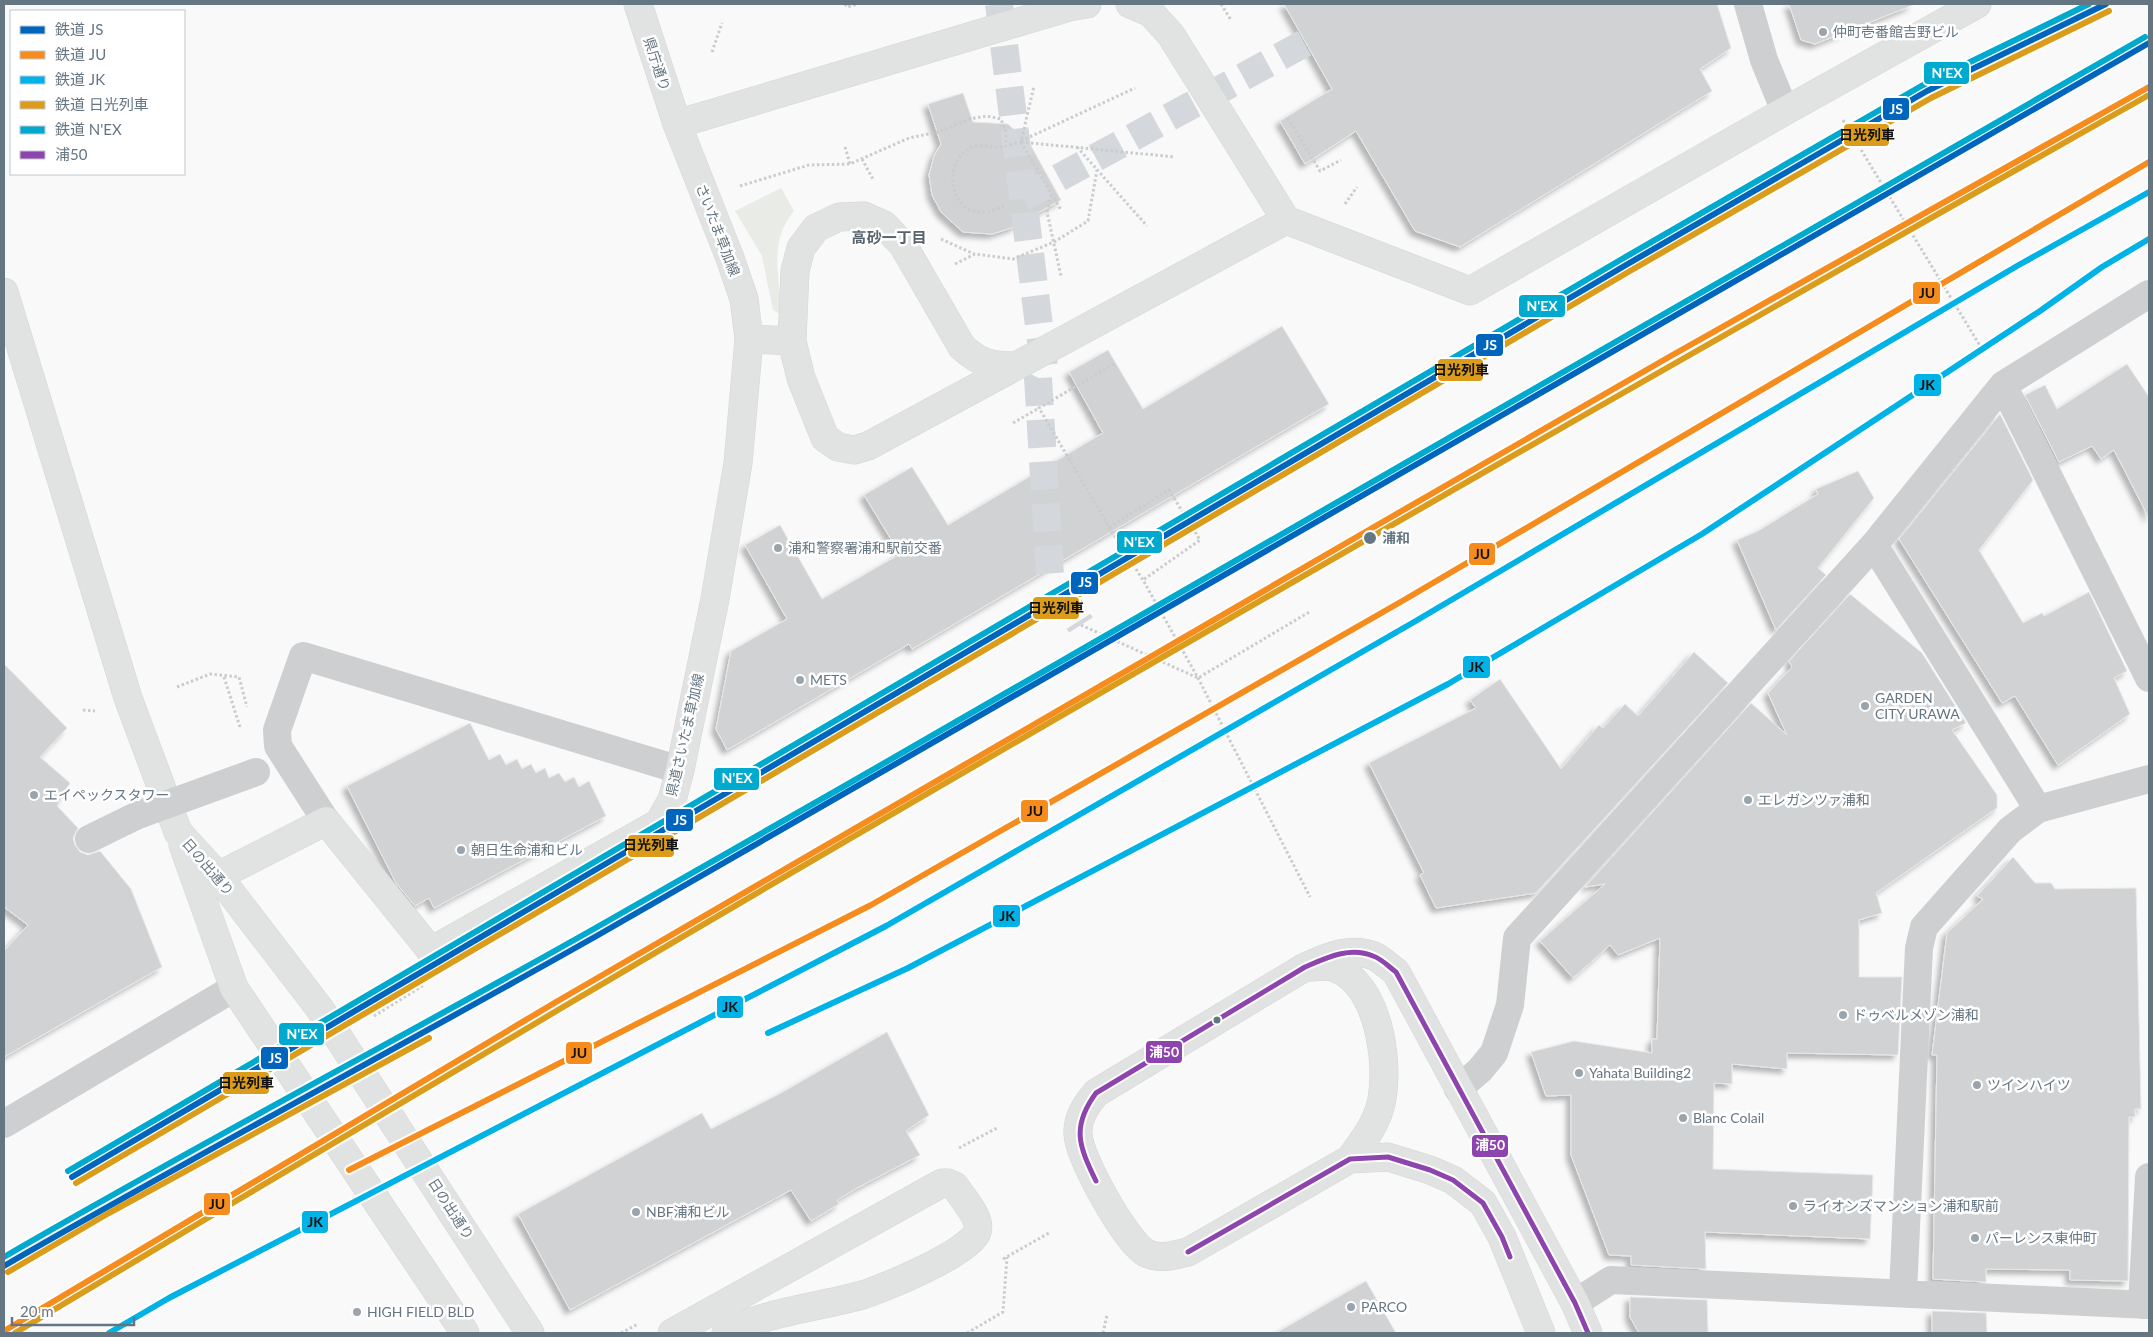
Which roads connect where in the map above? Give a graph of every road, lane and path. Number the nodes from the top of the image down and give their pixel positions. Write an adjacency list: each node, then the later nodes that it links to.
1 (638, 4): 17 (street, 県庁通り)
2 (846, 4): 3 (path)
3 (858, 4)
4 (1087, 4): 17 (street)
5 (1130, 4): 30 (street)
6 (1221, 4): 9 (path)
7 (1748, 4): 14 (street)
8 (1977, 4): 14 (street)
9 (1231, 20)
10 (722, 23): 11 (path)
11 (712, 52)
12 (1034, 86): 18 (path)
13 (1136, 88): 18 (path)
14 (1785, 111): 30 (street)
15 (1288, 118): 23 (path)
16 (1843, 120): 42 (path)
17 (677, 124): 38 (street, さいたま草加線)
18 (1021, 142): 19 (path); 21 (path); 27 (path)
19 (1006, 146): 24 (path); 28 (path)
20 (846, 147): 24 (path)
21 (1076, 147): 22 (path); 25 (path)
22 (1175, 157)
23 (1341, 160)
24 (850, 164): 26 (path)
25 (1097, 170): 31 (path); 32 (path)
26 (735, 188)
27 (1051, 195): 29 (path); 32 (path)
28 (1004, 206)
29 (1061, 210)
30 (1286, 220): 41 (street)
31 (1147, 226)
32 (1054, 242): 33 (path); 34 (path)
33 (953, 264)
34 (1061, 276)
35 (4, 292): 37 (street)
36 (2149, 294): 42 (street)
37 (8, 320): 61 (street)
38 (749, 340): 39 (street); 56 (street, 県道さいたま草加線)
39 (792, 341): 41 (street); 41 (street)
40 (1114, 364): 43 (path)
41 (1016, 366)
42 (2003, 384): 46 (street); 53 (street)
43 (1039, 408): 44 (path); 45 (path)
44 (1013, 423)
45 (1108, 528): 47 (path); 47 (path)
46 (1874, 545): 59 (street); 69 (street)
47 (1143, 580): 52 (path)
48 (1311, 611): 52 (path)
49 (1080, 625): 52 (path)
50 (210, 674): 54 (path)
51 (224, 677): 55 (path)
52 (1198, 678): 64 (path)
53 (2149, 678)
54 (177, 687)
55 (228, 692)
56 (680, 770): 60 (street, 県道さいたま草加線); 60 (street)
57 (256, 772): 62 (street, bridge)
58 (2149, 779): 59 (street)
59 (2038, 809): 74 (street)
60 (326, 821): 63 (street)
61 (178, 832): 63 (street, 日の出通り); 67 (street, 日の出通り)
62 (89, 839)
63 (218, 876): 79 (street, 日の出通り)
64 (1310, 896)
65 (1305, 967): 69 (street); 71 (street); 71 (street)
66 (395, 976): 68 (path)
67 (234, 988): 70 (street); 78 (street, 日の出通り)
68 (361, 996)
69 (1458, 1089): 75 (street)
70 (4, 1124)
71 (1350, 1159): 84 (street)
72 (2149, 1177): 76 (street)
73 (1007, 1257): 82 (path)
74 (1903, 1292): 75 (street); 76 (street)
75 (1575, 1304): 85 (street)
76 (2146, 1305)
77 (1107, 1315): 83 (path)
78 (465, 1333)
79 (530, 1333)
80 (672, 1333): 81 (street)
81 (726, 1333)
82 (967, 1333)
83 (1103, 1333)
84 (1541, 1333)
85 (1588, 1333)

